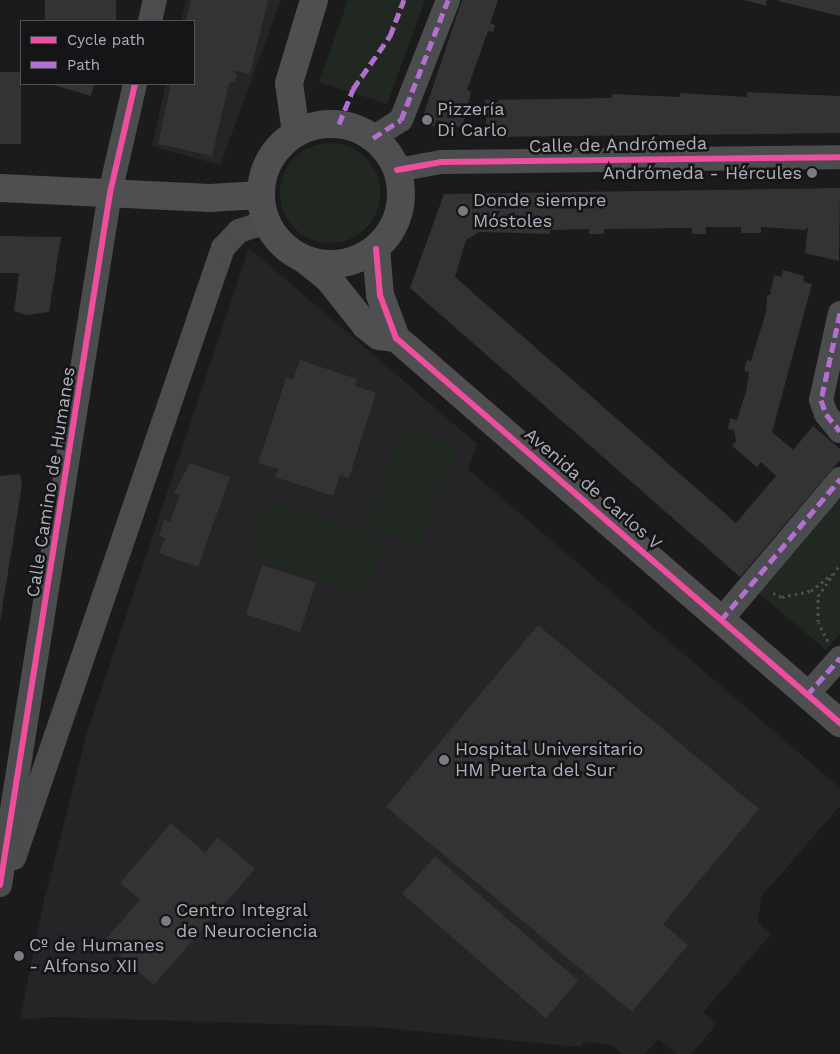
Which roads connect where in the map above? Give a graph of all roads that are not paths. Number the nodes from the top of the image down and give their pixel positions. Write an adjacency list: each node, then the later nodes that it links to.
1 (155, 0): 4 (street)
2 (314, 0): 6 (street)
3 (448, 0): 7 (street)
4 (150, 20)
5 (135, 85): 11 (street, Calle Camino de Humanes)
6 (296, 133): 7 (street); 12 (street)
7 (373, 138): 9 (street)
8 (840, 157): 9 (street, Calle de Andrómeda)
9 (397, 170): 14 (street)
10 (0, 188): 11 (street)
11 (110, 193): 12 (street); 24 (street, Calle Camino de Humanes)
12 (261, 195): 13 (street)
13 (267, 222): 15 (street); 25 (street)
14 (376, 249): 15 (street); 17 (street, Avenida de Carlos V)
15 (304, 259): 17 (street, Avenida de Carlos V)
16 (840, 312): 18 (street)
17 (396, 338): 20 (street, Avenida de Carlos V)
18 (840, 431)
19 (840, 479): 20 (street)
20 (720, 620): 22 (street, Avenida de Carlos V)
21 (836, 652): 22 (street)
22 (808, 695): 23 (street, Avenida de Carlos V)
23 (840, 723)
24 (0, 886)
25 (0, 900)

